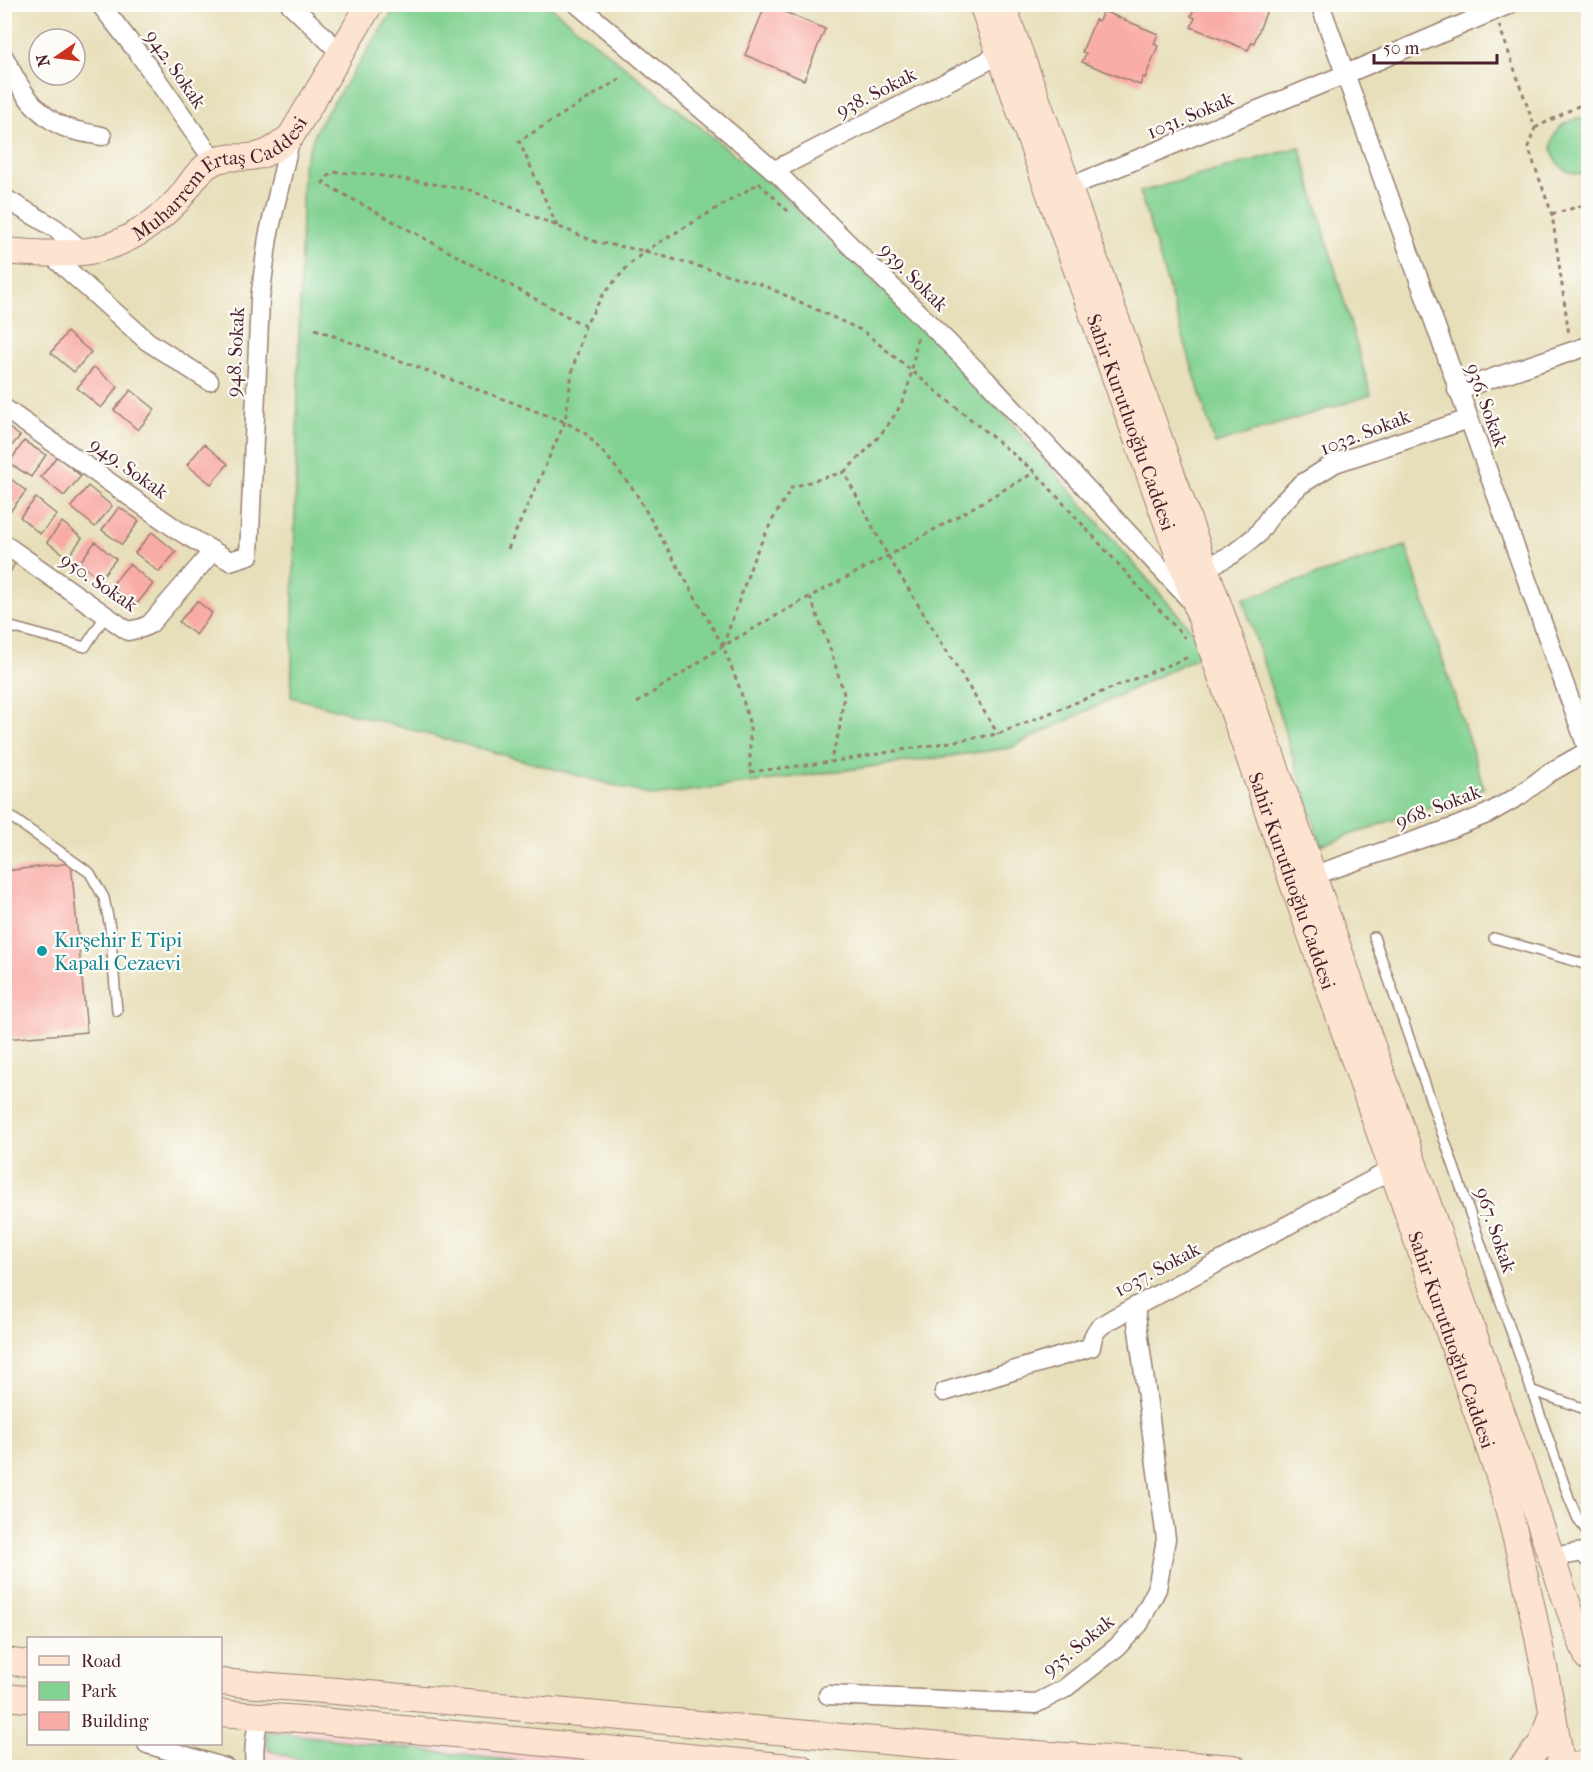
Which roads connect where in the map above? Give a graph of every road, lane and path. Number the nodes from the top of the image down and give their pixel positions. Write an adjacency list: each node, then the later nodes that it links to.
1 (100, 4): 20 (street, 942. Sokak)
2 (290, 4): 11 (street)
3 (370, 4): 11 (street, Muharrem Ertaş Caddesi)
4 (577, 4): 21 (street, 939. Sokak)
5 (982, 4): 12 (street, Sahir Kurutluoğlu Caddesi)
6 (1002, 4): 23 (street, Sahir Kurutluoğlu Caddesi)
7 (1320, 4): 14 (street, 936. Sokak)
8 (1586, 4): 10 (path)
9 (1502, 8): 14 (street, 1031. Sokak); 17 (path)
10 (1588, 9)
11 (341, 53): 19 (street, Muharrem Ertaş Caddesi)
12 (1001, 54): 21 (street, 938. Sokak); 23 (street, Sahir Kurutluoğlu Caddesi)
13 (4, 57): 18 (street)
14 (1346, 74): 23 (street, 1031. Sokak); 39 (street, 936. Sokak)
15 (620, 79): 28 (path)
16 (1588, 101): 17 (path)
17 (1535, 128): 27 (path)
18 (102, 136)
19 (291, 136): 20 (street, Muharrem Ertaş Caddesi); 49 (street, 948. Sokak)
20 (214, 161): 31 (street, Muharrem Ertaş Caddesi)
21 (776, 172): 22 (path); 52 (street, 939. Sokak)
22 (759, 183): 26 (path); 30 (path)
23 (1060, 192): 50 (street, Sahir Kurutluoğlu Caddesi); 52 (street, Sahir Kurutluoğlu Caddesi)
24 (4, 198): 31 (street)
25 (1588, 204): 27 (path)
26 (792, 214)
27 (1552, 214): 36 (path)
28 (557, 226): 30 (path); 33 (path)
29 (4, 251): 32 (street, Muharrem Ertaş Caddesi)
30 (645, 251): 33 (path); 37 (path)
31 (85, 253): 32 (street, Muharrem Ertaş Caddesi)
32 (51, 255): 38 (street)
33 (585, 326): 42 (path)
34 (315, 330): 42 (path)
35 (918, 332): 37 (path)
36 (1580, 349): 39 (street)
37 (912, 370): 43 (path); 44 (path)
38 (209, 381)
39 (1457, 390): 41 (street, 936. Sokak)
40 (4, 408): 47 (street, 949. Sokak)
41 (1468, 419): 50 (street, 1032. Sokak); 60 (street, 936. Sokak)
42 (565, 422): 46 (path); 56 (path)
43 (844, 472): 48 (path); 56 (path)
44 (1035, 472): 48 (path); 55 (path)
45 (4, 544): 53 (street, 950. Sokak)
46 (507, 549)
47 (213, 551): 49 (street, 949. Sokak); 53 (street, 950. Sokak)
48 (888, 556): 51 (path); 59 (path)
49 (230, 561)
50 (1204, 569): 63 (street, Sahir Kurutluoğlu Caddesi)
51 (809, 597): 56 (path); 61 (path)
52 (1197, 607): 63 (street, Sahir Kurutluoğlu Caddesi)
53 (106, 615): 54 (lane)
54 (4, 625)
55 (1190, 644)
56 (723, 646): 58 (path); 61 (path)
57 (1198, 653): 59 (path)
58 (637, 703)
59 (998, 734): 61 (path)
60 (1588, 751): 63 (street, 968. Sokak)
61 (830, 762)
62 (4, 812): 67 (lane)
63 (1303, 878): 68 (street, Sahir Kurutluoğlu Caddesi); 75 (street, Sahir Kurutluoğlu Caddesi)
64 (1374, 937): 70 (lane, 967. Sokak)
65 (1494, 938): 66 (lane)
66 (1588, 965)
67 (117, 1011)
68 (1393, 1169): 69 (street, 1037. Sokak); 84 (street, Sahir Kurutluoğlu Caddesi)
69 (1135, 1307): 71 (street, 1037. Sokak); 80 (street, 935. Sokak)
70 (1533, 1391): 72 (lane); 73 (lane, 967. Sokak)
71 (944, 1392)
72 (1588, 1410)
73 (1588, 1533)
74 (1587, 1553): 75 (street)
75 (1551, 1557): 76 (street, Sahir Kurutluoğlu Caddesi)
76 (1588, 1658)
77 (4, 1661): 78 (street)
78 (27, 1664)
79 (222, 1682): 93 (street)
80 (828, 1695)
81 (4, 1697): 82 (street)
82 (27, 1699)
83 (4, 1705): 85 (street)
84 (1553, 1710): 94 (street); 96 (street, Sahir Kurutluoğlu Caddesi)
85 (27, 1711)
86 (222, 1713): 87 (street)
87 (260, 1716): 91 (street); 92 (street)
88 (154, 1745): 90 (street)
89 (1588, 1764): 96 (street)
90 (226, 1767)
91 (255, 1767)
92 (801, 1767)
93 (1234, 1767)
94 (1521, 1767)
95 (1557, 1767): 96 (street)
96 (1562, 1767)

